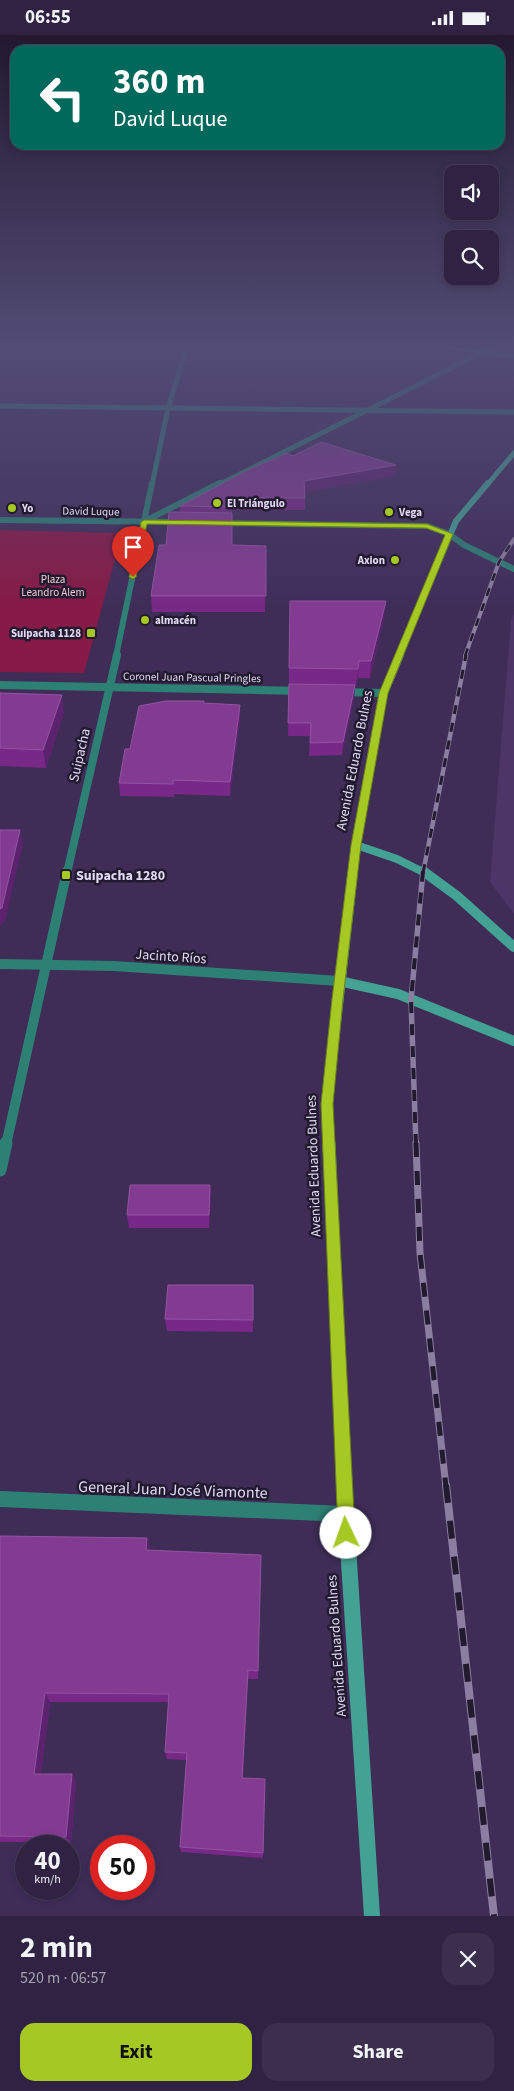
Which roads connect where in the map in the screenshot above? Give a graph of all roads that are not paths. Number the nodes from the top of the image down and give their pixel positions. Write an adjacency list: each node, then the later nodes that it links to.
1 (162, 435): 5 (street, Suipacha)
2 (318, 435): 5 (street)
3 (514, 453): 8 (main road, Avenida Eduardo Bulnes)
4 (0, 520): 5 (street, David Luque)
5 (144, 522): 6 (street, David Luque); 11 (street, Suipacha)
6 (183, 522)
7 (212, 523): 8 (street)
8 (449, 534): 9 (street); 14 (main road, Avenida Eduardo Bulnes)
9 (514, 569)
10 (0, 685): 11 (street, Coronel Juan Pascual Pringles)
11 (110, 687): 12 (street, Coronel Juan Pascual Pringles); 18 (street, Suipacha)
12 (306, 691)
13 (335, 692): 14 (street)
14 (384, 693): 15 (main road, Avenida Eduardo Bulnes)
15 (356, 845): 16 (main road); 19 (main road, Avenida Eduardo Bulnes)
16 (514, 947)
17 (0, 964): 18 (street, Jacinto Ríos)
18 (45, 966): 19 (street, Jacinto Ríos); 21 (street, Suipacha)
19 (340, 981): 20 (main road); 23 (main road, Avenida Eduardo Bulnes)
20 (514, 1041)
21 (0, 1170)
22 (0, 1499): 23 (street, General Juan José Viamonte)
23 (345, 1514): 24 (main road, Avenida Eduardo Bulnes)
24 (372, 1916)

